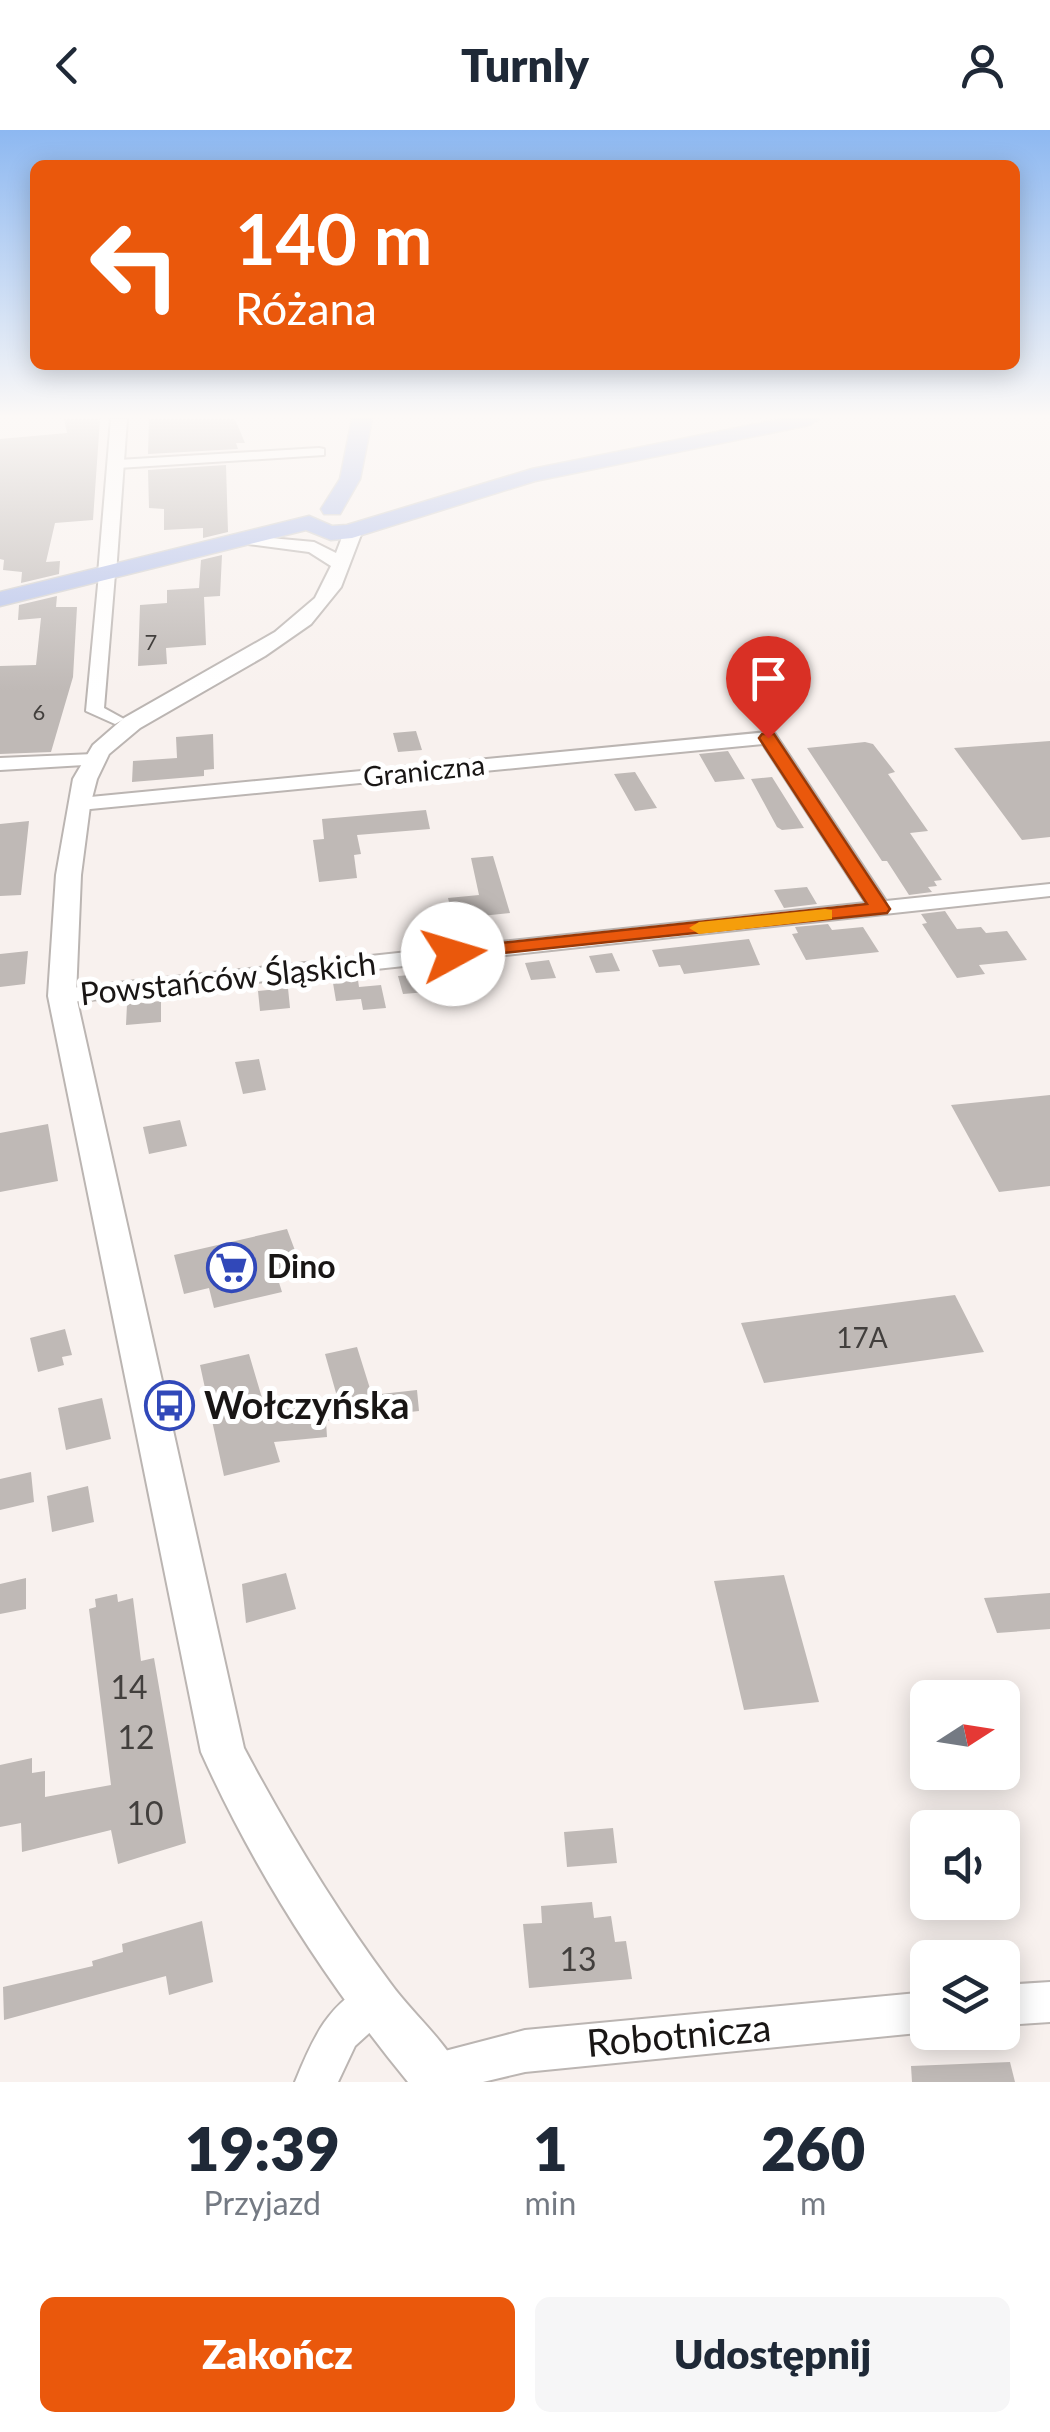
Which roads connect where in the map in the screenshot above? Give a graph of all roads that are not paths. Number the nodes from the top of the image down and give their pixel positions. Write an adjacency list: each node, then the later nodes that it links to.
1 (113, 510): 7 (street)
2 (345, 510): 4 (main road)
3 (411, 510): 4 (main road)
4 (343, 521): 5 (main road); 6 (street)
5 (254, 540): 6 (street); 7 (main road)
6 (338, 562): 10 (street)
7 (107, 574): 8 (main road); 9 (street)
8 (0, 598)
9 (115, 720)
10 (94, 760): 11 (street); 12 (street)
11 (0, 764)
12 (80, 804): 14 (street, Graniczna); 15 (street)
13 (1050, 890): 14 (street, Powstańców Śląskich)
14 (880, 909): 15 (street, Powstańców Śląskich)
15 (62, 996): 16 (street)
16 (374, 2002): 20 (street); 21 (street)
17 (1050, 2002): 18 (street)
18 (1020, 2004)
19 (910, 2014): 20 (street, Robotnicza)
20 (436, 2078)
21 (316, 2082)

